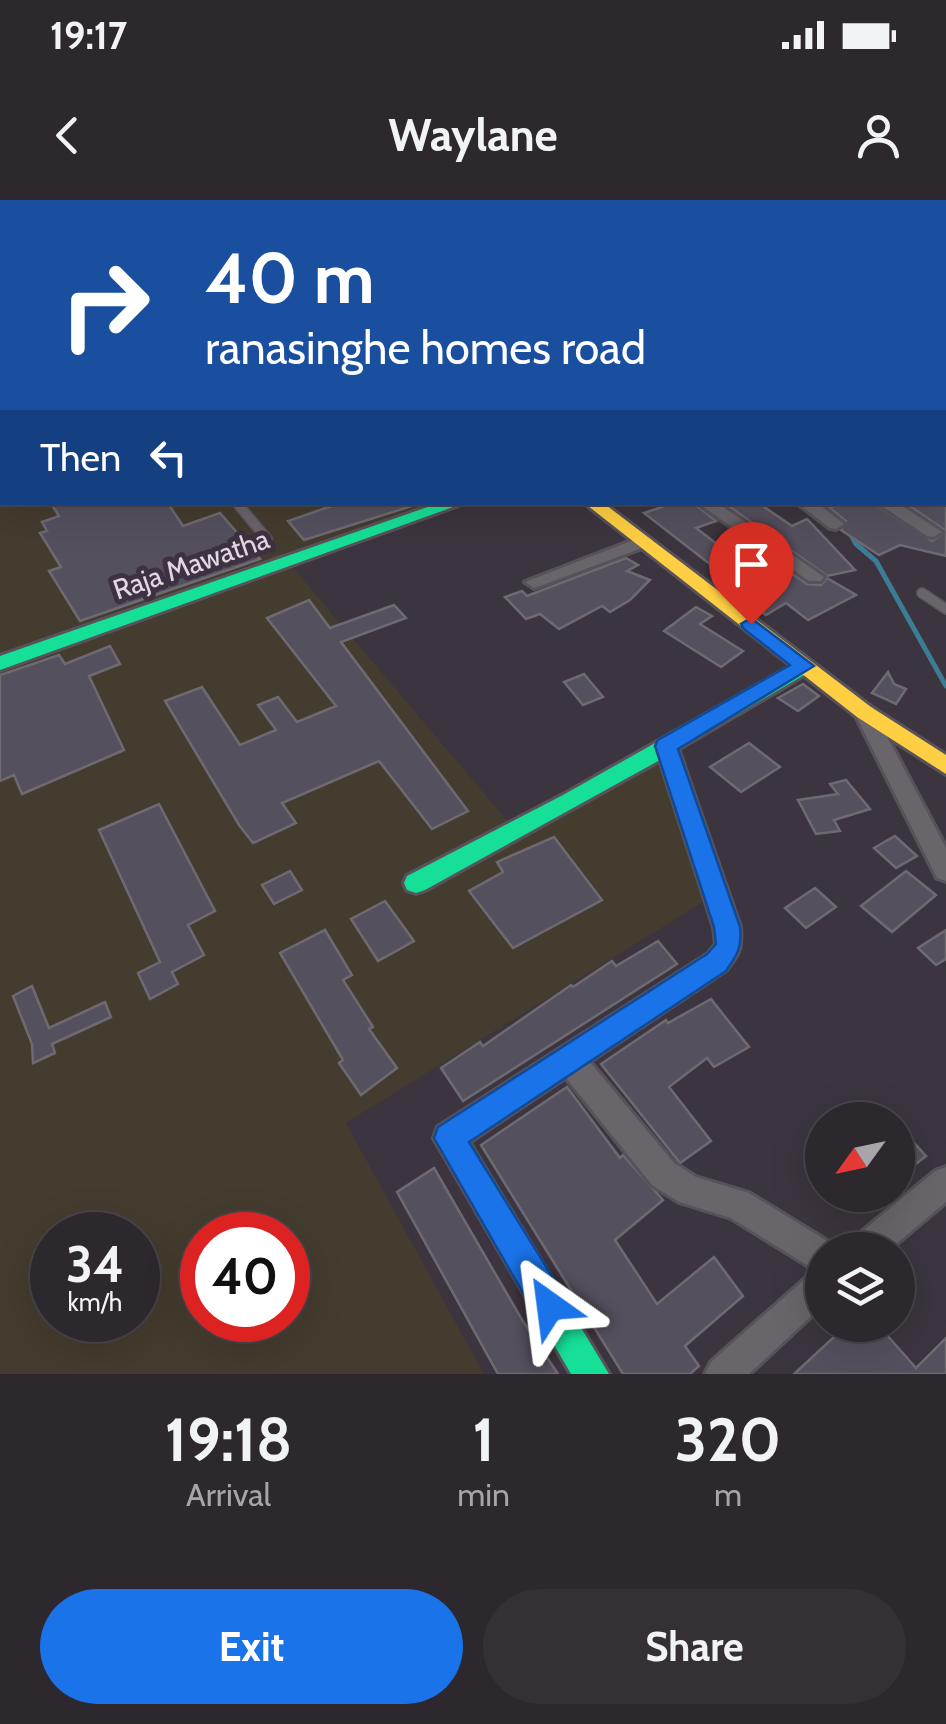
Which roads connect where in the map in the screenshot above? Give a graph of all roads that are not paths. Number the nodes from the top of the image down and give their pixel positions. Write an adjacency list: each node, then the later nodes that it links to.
1 (239, 505): 9 (lane)
2 (450, 505): 15 (street, Raja Mawatha)
3 (594, 505): 10 (street)
4 (708, 505): 11 (street)
5 (808, 505): 7 (street)
6 (889, 505): 8 (street)
7 (836, 524)
8 (932, 532)
9 (267, 539)
10 (644, 541): 12 (street); 16 (street)
11 (814, 578)
12 (534, 582)
13 (922, 593): 14 (lane)
14 (946, 609)
15 (0, 663)
16 (804, 666): 17 (street); 18 (street)
17 (864, 712): 19 (street); 20 (street)
18 (666, 746): 21 (street); 22 (street)
19 (946, 766)
20 (946, 871)
21 (416, 883)
22 (569, 1059): 25 (street); 27 (street)
23 (946, 1182): 24 (street)
24 (886, 1232)
25 (805, 1246)
26 (805, 1299): 28 (street)
27 (591, 1374)
28 (723, 1374)

